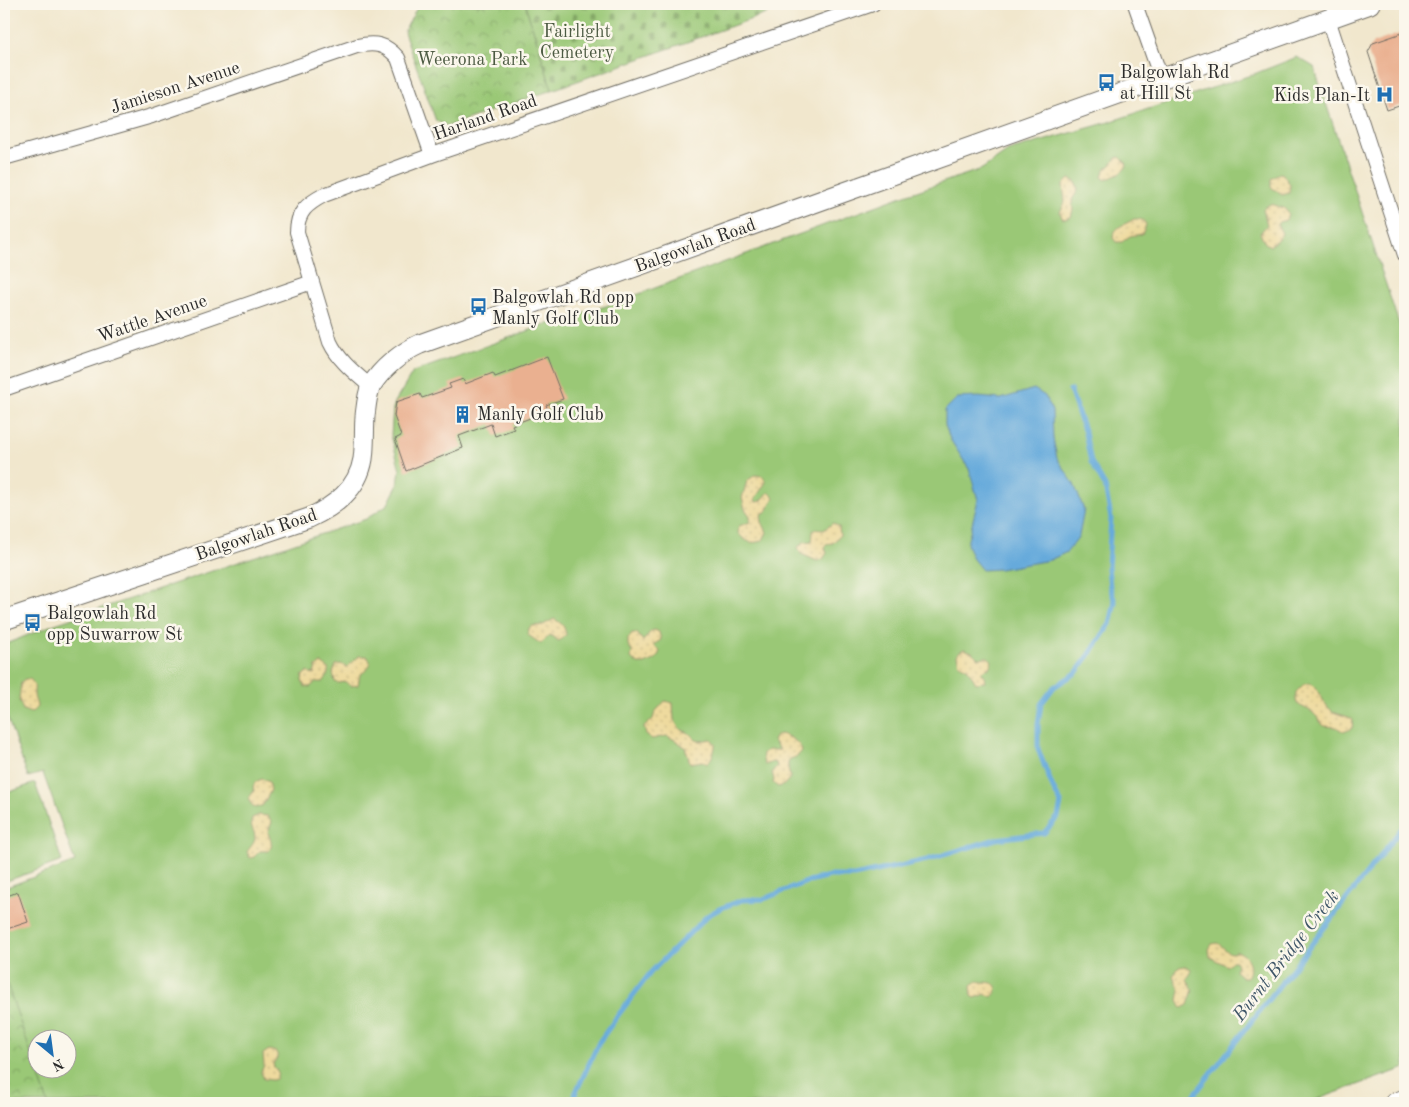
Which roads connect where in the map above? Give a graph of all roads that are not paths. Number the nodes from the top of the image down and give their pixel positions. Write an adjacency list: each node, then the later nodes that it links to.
1 (873, 4): 6 (street, Harland Road)
2 (1134, 4): 5 (street)
3 (1370, 4): 4 (street, Balgowlah Road)
4 (1328, 19): 5 (street, Balgowlah Road); 8 (street)
5 (1161, 78): 10 (street, Balgowlah Road)
6 (432, 155): 7 (street, Jamieson Avenue); 9 (street, Harland Road)
7 (4, 158)
8 (1405, 254)
9 (312, 282): 10 (street, Harland Road); 11 (street, Wattle Avenue)
10 (371, 387): 12 (street, Balgowlah Road)
11 (4, 389)
12 (4, 620)
13 (1405, 1099): 14 (street)
14 (1394, 1103)

